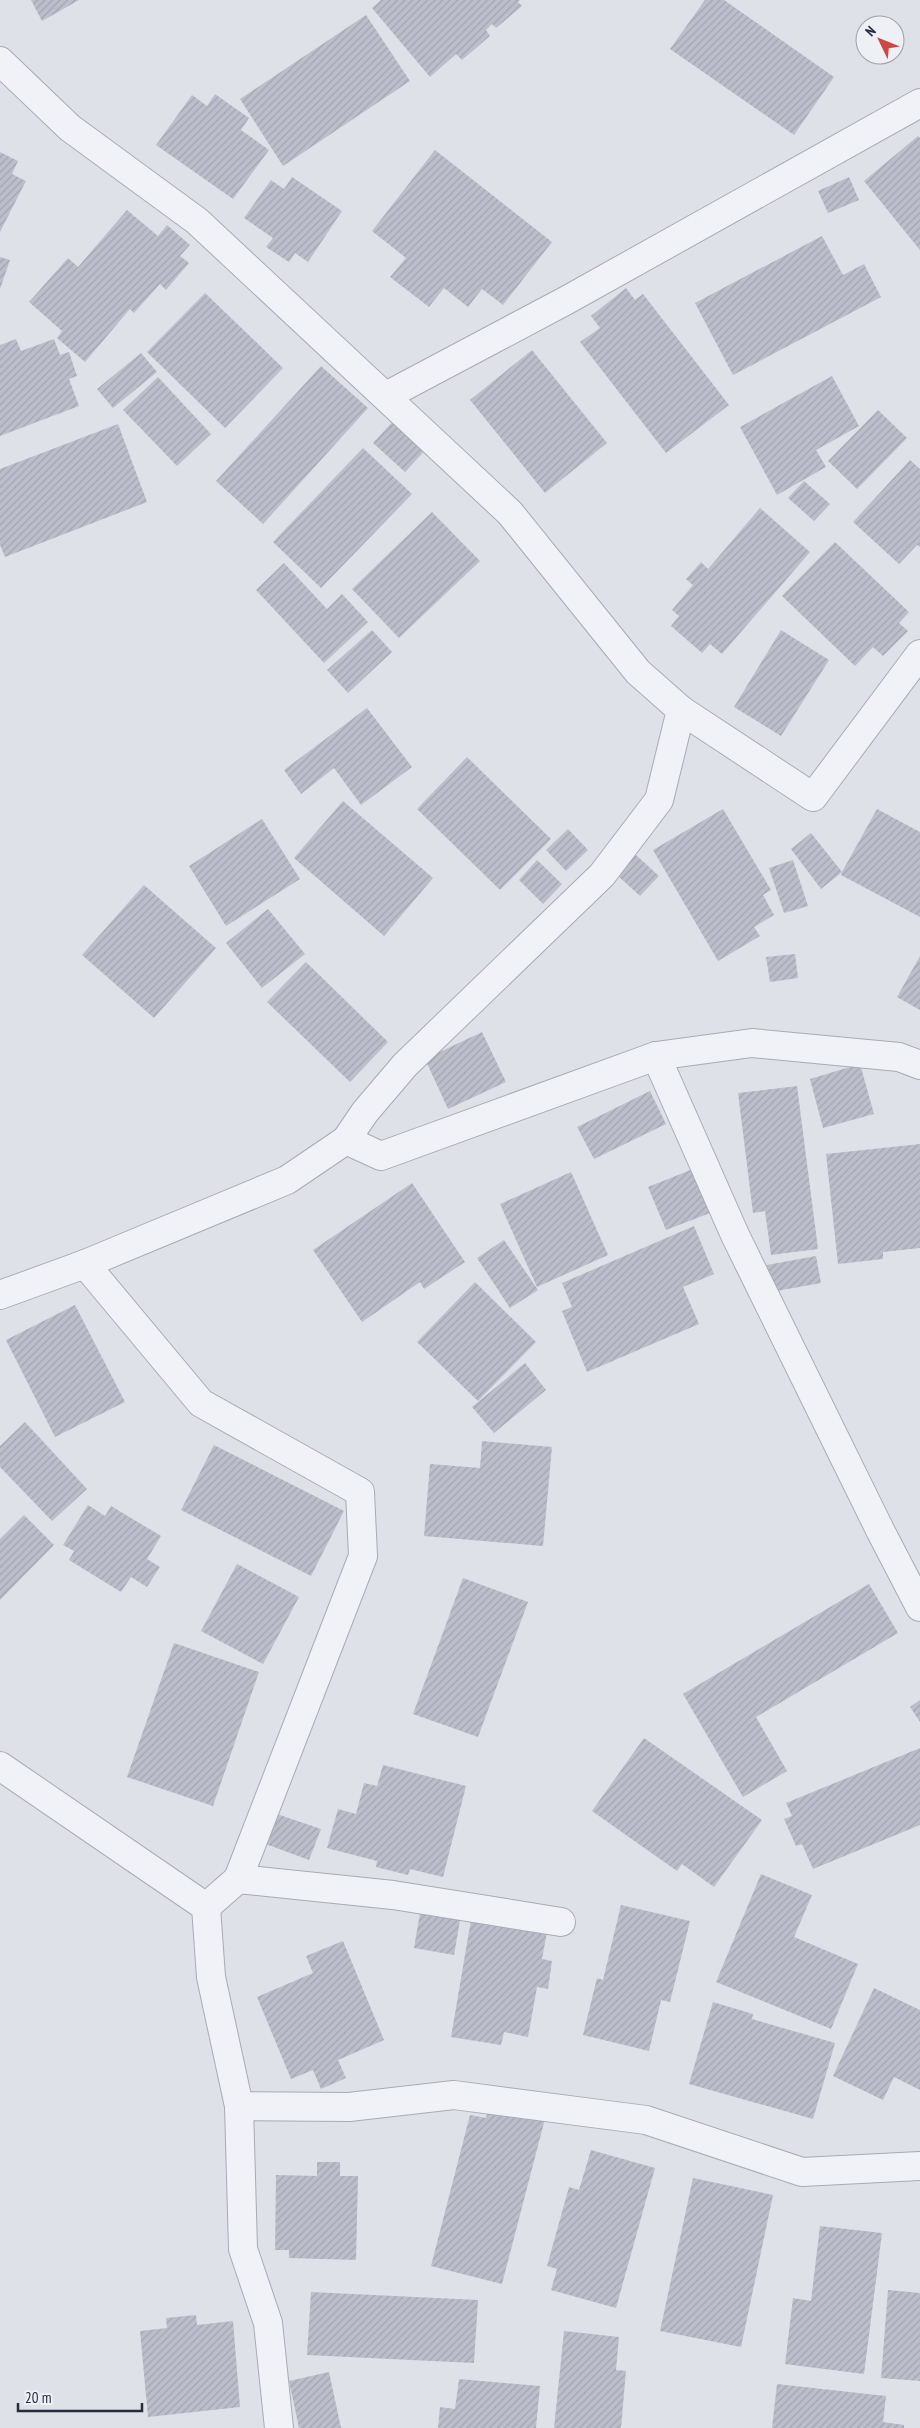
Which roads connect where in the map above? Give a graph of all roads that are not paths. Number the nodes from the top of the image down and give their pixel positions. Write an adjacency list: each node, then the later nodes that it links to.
1 (0, 61): 3 (street)
2 (920, 103): 3 (street)
3 (386, 396): 5 (street)
4 (920, 654): 5 (street)
5 (681, 710): 8 (street)
6 (656, 1056): 7 (street); 8 (street); 11 (street)
7 (920, 1064)
8 (346, 1140): 9 (street)
9 (85, 1264): 10 (street); 13 (street)
10 (0, 1295)
11 (920, 1607)
12 (0, 1766): 14 (street)
13 (238, 1879): 14 (street); 15 (street)
14 (206, 1907): 16 (street)
15 (561, 1922)
16 (239, 2106): 17 (street); 18 (street)
17 (920, 2166)
18 (279, 2428)

